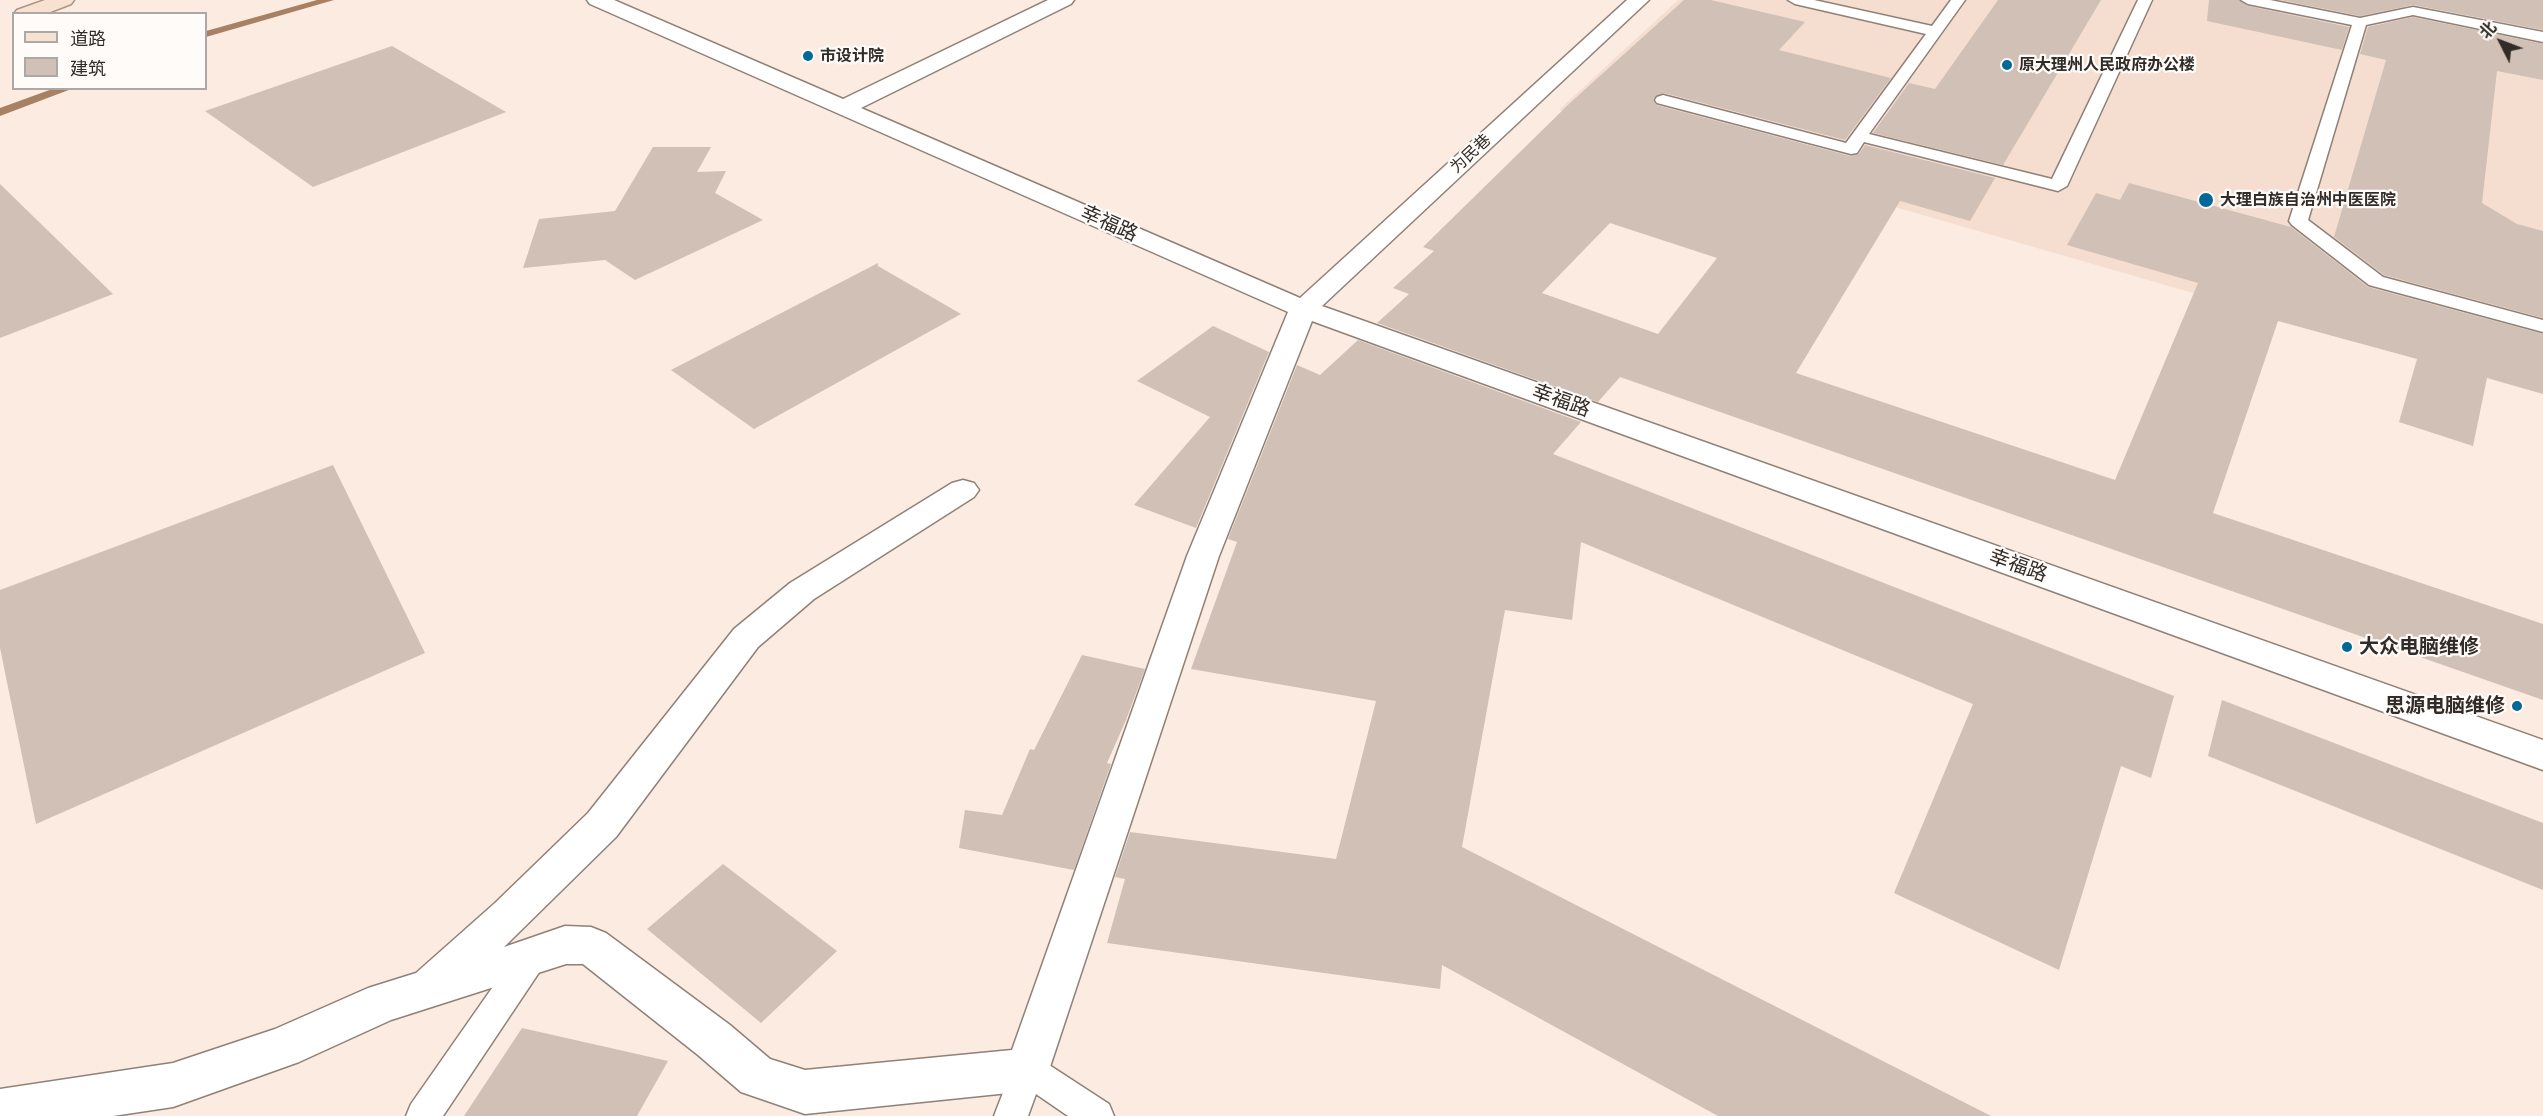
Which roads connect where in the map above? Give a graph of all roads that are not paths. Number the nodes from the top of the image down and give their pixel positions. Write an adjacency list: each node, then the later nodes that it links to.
1 (30, 0): 10 (main road)
2 (64, 0): 11 (main road)
3 (597, 0): 16 (street, 幸福路)
4 (1064, 0): 16 (street)
5 (1639, 0): 18 (street, 为民巷)
6 (1795, 0): 13 (lane)
7 (1958, 0): 13 (lane)
8 (2145, 0): 17 (lane)
9 (2248, 0): 12 (lane)
10 (15, 12)
11 (20, 12)
12 (2360, 22): 14 (lane); 19 (lane)
13 (1934, 32): 17 (lane)
14 (2543, 37)
15 (1663, 100): 17 (lane)
16 (843, 108): 18 (street, 幸福路)
17 (1859, 136)
18 (1303, 309): 21 (street, 幸福路); 24 (street)
19 (2543, 326)
20 (963, 490): 23 (street)
21 (2543, 755)
22 (531, 958): 23 (street); 24 (street); 26 (lane)
23 (425, 990): 25 (street)
24 (1028, 1070): 27 (lane); 28 (lane)
25 (0, 1111)
26 (423, 1116)
27 (1011, 1116)
28 (1097, 1116)

